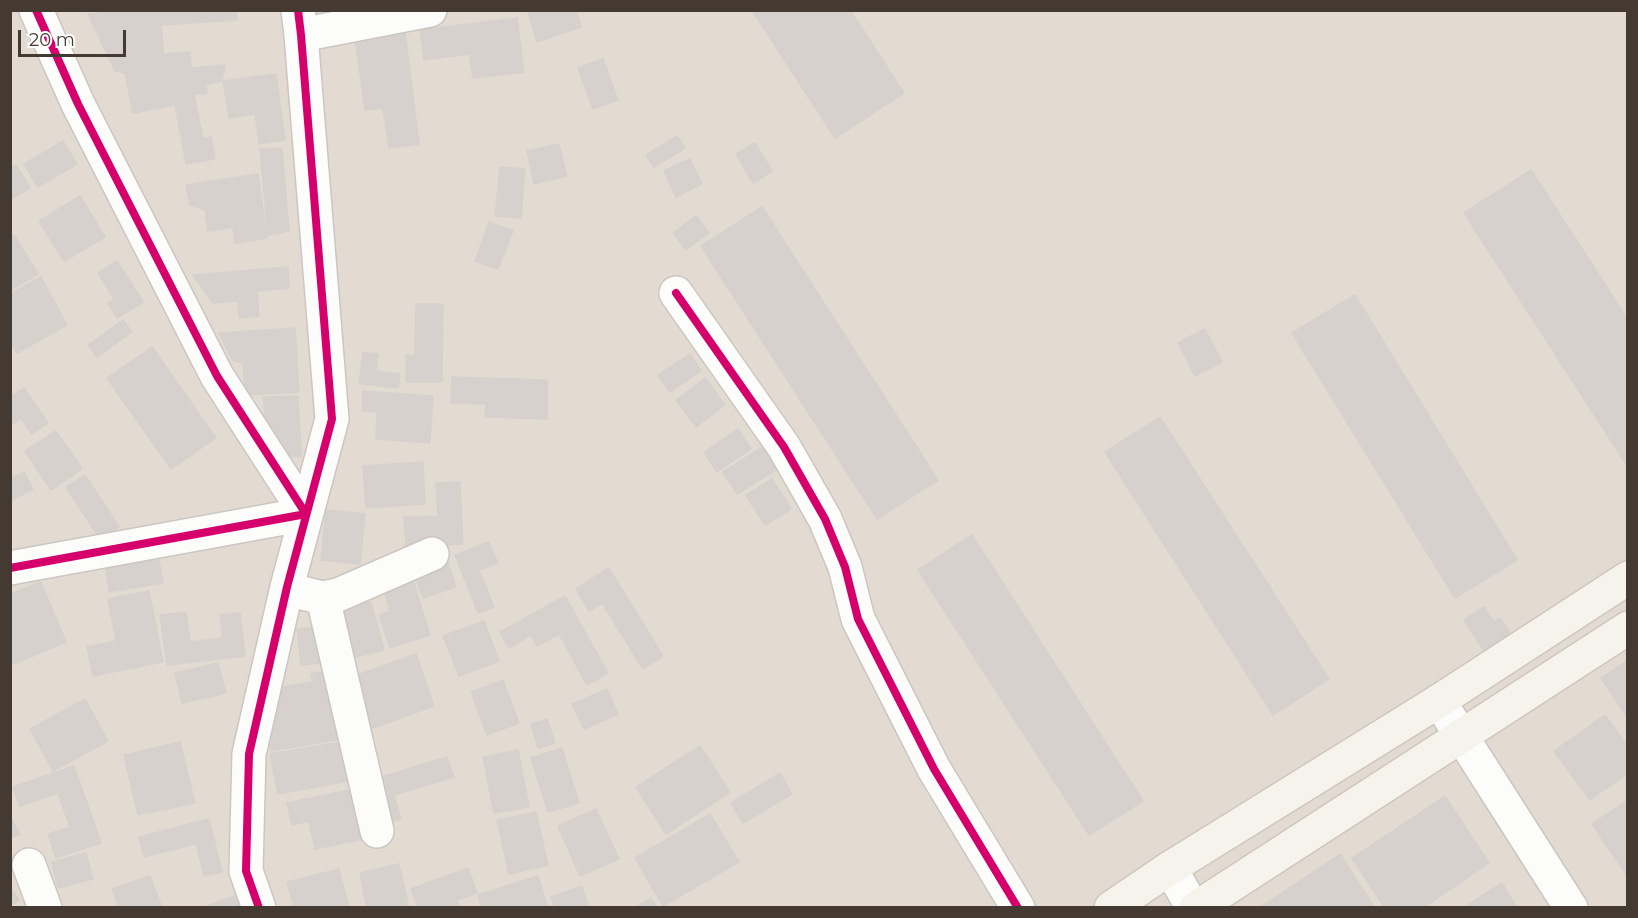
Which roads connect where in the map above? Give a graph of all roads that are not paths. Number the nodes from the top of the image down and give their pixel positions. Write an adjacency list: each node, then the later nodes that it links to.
1 (36, 10): 5 (street)
2 (430, 10): 3 (street)
3 (300, 23): 5 (street)
4 (676, 293): 19 (street)
5 (306, 514): 7 (street); 9 (street)
6 (432, 554): 10 (street)
7 (10, 568)
8 (1628, 578): 12 (street)
9 (286, 587): 10 (street); 18 (street)
10 (323, 598): 14 (street)
11 (1628, 628): 13 (street)
12 (1439, 700): 13 (street); 16 (street)
13 (1461, 737): 21 (street); 22 (street)
14 (377, 831)
15 (29, 865): 17 (street)
16 (1170, 868): 20 (street); 21 (street)
17 (45, 908)
18 (259, 908)
19 (1018, 908)
20 (1111, 908)
21 (1194, 908)
22 (1571, 908)

